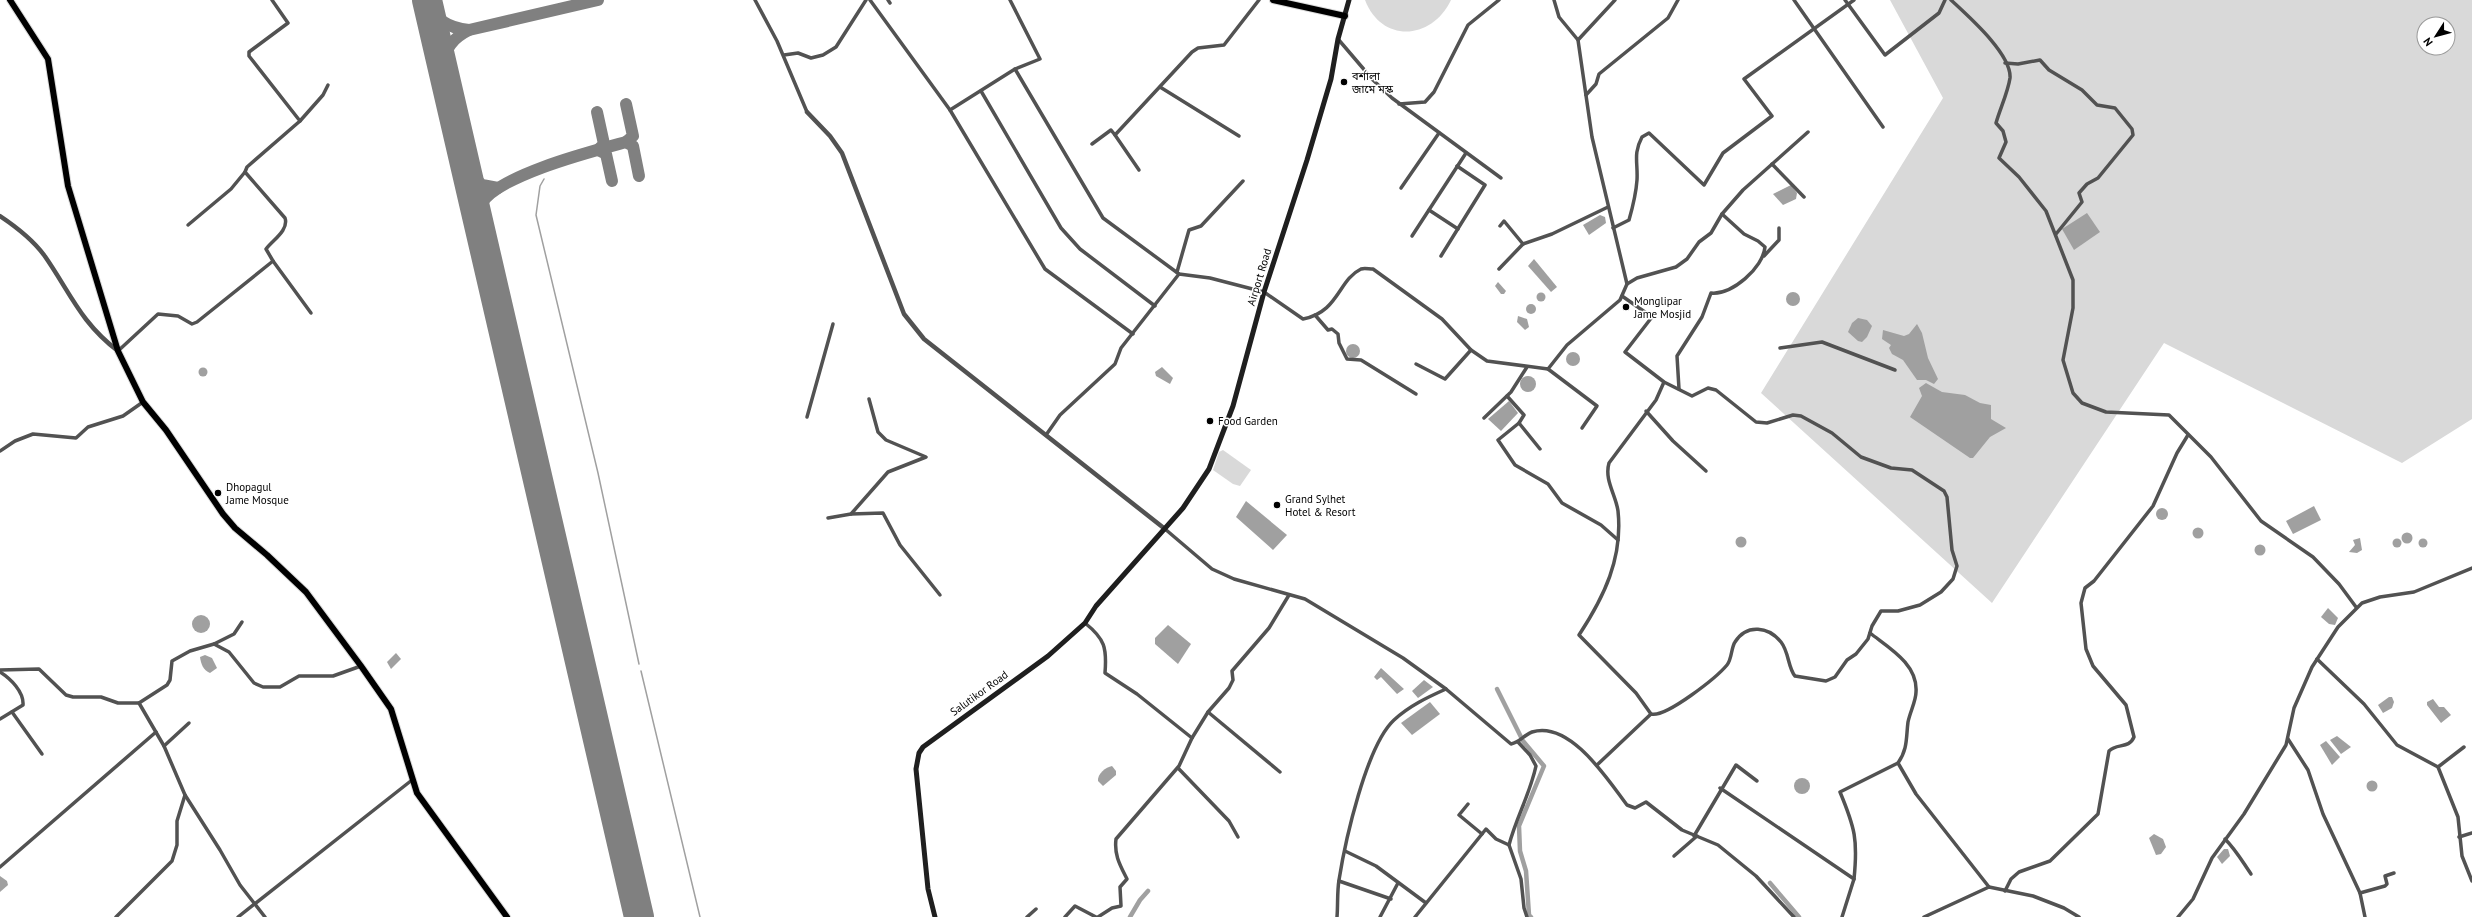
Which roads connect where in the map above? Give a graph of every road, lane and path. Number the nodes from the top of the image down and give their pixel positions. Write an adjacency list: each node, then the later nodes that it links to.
1 (10, 0): 77 (highway)
2 (272, 0): 34 (street)
3 (755, 0): 24 (street)
4 (866, 0): 24 (street)
5 (870, 0): 32 (street)
6 (1010, 0): 26 (street)
7 (1260, 0): 28 (street)
8 (1273, 0): 20 (highway)
9 (1349, 0): 20 (main road, Airport Road)
10 (1499, 0): 31 (street)
11 (1554, 0): 23 (street)
12 (1615, 0): 23 (street)
13 (1678, 0): 30 (street)
14 (1794, 0): 21 (street)
15 (1845, 0): 19 (street)
16 (1854, 0): 19 (street)
17 (1945, 0): 19 (street)
18 (1951, 0): 25 (street)
19 (1848, 4): 21 (street)
20 (1345, 16): 22 (main road, Airport Road)
21 (1814, 28): 35 (street); 56 (street)
22 (1338, 39): 31 (street); 68 (main road, Airport Road)
23 (1578, 40): 30 (street)
24 (784, 55): 33 (street)
25 (2006, 63): 59 (street); 59 (street)
26 (1015, 69): 29 (street); 66 (street)
27 (328, 85): 34 (street)
28 (1160, 87): 38 (street); 39 (street)
29 (981, 91): 32 (street); 70 (street)
30 (1586, 95): 50 (street)
31 (1400, 104): 37 (street)
32 (950, 110): 74 (street)
33 (807, 112): 93 (street)
34 (300, 121): 45 (street)
35 (1883, 127)
36 (1808, 132): 42 (street)
37 (1439, 133): 41 (street); 48 (street)
38 (1115, 135): 40 (street); 44 (street)
39 (1239, 136)
40 (1092, 144)
41 (1466, 153): 43 (street); 46 (street)
42 (1772, 164): 49 (street); 52 (street)
43 (1457, 166): 51 (street); 58 (street)
44 (1139, 170)
45 (245, 172): 54 (street); 64 (street)
46 (1501, 178)
47 (1243, 180): 66 (street)
48 (1400, 188)
49 (1804, 197)
50 (1608, 207): 56 (street); 61 (street)
51 (1429, 210): 58 (street); 60 (street)
52 (1722, 214): 63 (street); 67 (street)
53 (0, 216): 77 (street)
54 (188, 225)
55 (1500, 226): 61 (street)
56 (1613, 228): 67 (street)
57 (1779, 228): 63 (street)
58 (1458, 229): 62 (street)
59 (2056, 234): 94 (street)
60 (1412, 236)
61 (1523, 244): 65 (street)
62 (1441, 256)
63 (1764, 256): 83 (street)
64 (273, 260): 71 (street); 77 (street)
65 (1499, 269)
66 (1178, 273): 68 (street); 70 (street)
67 (1627, 284): 69 (street)
68 (1264, 292): 72 (street); 100 (main road, Airport Road)
69 (1622, 296): 80 (street); 82 (street)
70 (1155, 306): 74 (street)
71 (311, 313)
72 (1315, 315): 76 (street); 84 (street)
73 (833, 324): 89 (street)
74 (1133, 334): 93 (street)
75 (1780, 348): 81 (street)
76 (1471, 350): 78 (street); 79 (street)
77 (118, 351): 87 (highway)
78 (1416, 364)
79 (1528, 367): 80 (street); 85 (street)
80 (1548, 370): 92 (street)
81 (1895, 370)
82 (1664, 382): 83 (street); 88 (street)
83 (1679, 389): 108 (street)
84 (1416, 394)
85 (1507, 396): 90 (street); 91 (street)
86 (869, 399): 98 (street)
87 (143, 402): 96 (street); 111 (highway)
88 (1646, 411): 97 (street); 101 (street)
89 (807, 417)
90 (1484, 418)
91 (1519, 423): 95 (street); 101 (street)
92 (1582, 428)
93 (1046, 435): 100 (street)
94 (2188, 435): 105 (street); 154 (street)
95 (1540, 450)
96 (0, 451)
97 (1706, 471)
98 (851, 514): 99 (street); 103 (street)
99 (828, 518)
100 (1164, 529): 104 (street); 107 (main road, Salutikor Road)
101 (1618, 540): 117 (street)
102 (2472, 568): 105 (street)
103 (940, 595)
104 (1289, 595): 113 (street); 116 (street)
105 (2356, 607): 110 (street)
106 (242, 622): 109 (street)
107 (1085, 623): 121 (street); 164 (main road, Salutikor Road)
108 (1870, 633): 117 (street); 127 (street)
109 (214, 644): 111 (street); 114 (street)
110 (2317, 659): 122 (street); 129 (street)
111 (361, 666): 132 (highway)
112 (0, 671): 114 (street); 115 (street)
113 (1446, 689): 123 (street); 144 (street)
114 (139, 703): 120 (street)
115 (12, 712): 118 (street); 126 (street)
116 (1208, 712): 121 (street); 131 (street)
117 (1651, 714): 128 (street)
118 (0, 719)
119 (189, 723): 124 (street)
120 (156, 732): 124 (street); 146 (street)
121 (1192, 738): 130 (street)
122 (2288, 738): 142 (street); 155 (street)
123 (1518, 742): 128 (street); 143 (street)
124 (164, 746): 135 (street)
125 (2464, 747): 129 (street)
126 (42, 754)
127 (1898, 762): 149 (street); 153 (street)
128 (1597, 765): 139 (street)
129 (2438, 767): 141 (street)
130 (1178, 768): 140 (street); 167 (street)
131 (1280, 772)
132 (412, 780): 157 (street); 163 (highway)
133 (1757, 781): 134 (street)
134 (1720, 788): 139 (street); 149 (street)
135 (185, 795): 157 (street); 160 (street)
136 (1468, 804): 138 (street)
137 (2472, 833): 141 (street)
138 (1482, 834): 143 (street); 158 (street)
139 (1695, 836): 145 (street); 172 (street)
140 (1238, 837)
141 (2458, 837): 151 (street)
142 (2225, 839): 148 (street); 176 (street)
143 (1509, 845): 171 (street)
144 (1345, 851): 150 (street); 152 (street)
145 (1674, 856)
146 (0, 867)
147 (2394, 872): 155 (street)
148 (2251, 874)
149 (1854, 879): 173 (street)
150 (1339, 881): 156 (street); 168 (street)
151 (2472, 881)
152 (1398, 882): 156 (street); 158 (street)
153 (1989, 887): 154 (street); 174 (street)
154 (2005, 891): 175 (street)
155 (2360, 892): 177 (street)
156 (1391, 899): 169 (street)
157 (254, 903): 161 (street); 162 (street)
158 (1426, 903): 170 (street)
159 (1036, 909): 165 (street)
160 (116, 917)
161 (238, 917)
162 (265, 917)
163 (507, 917)
164 (935, 917)
165 (1027, 917)
166 (1064, 917): 167 (street)
167 (1097, 917)
168 (1337, 917)
169 (1380, 917)
170 (1416, 917)
171 (1527, 917)
172 (1794, 917)
173 (1842, 917)
174 (1924, 917)
175 (2079, 917)
176 (2178, 917)
177 (2365, 917)

